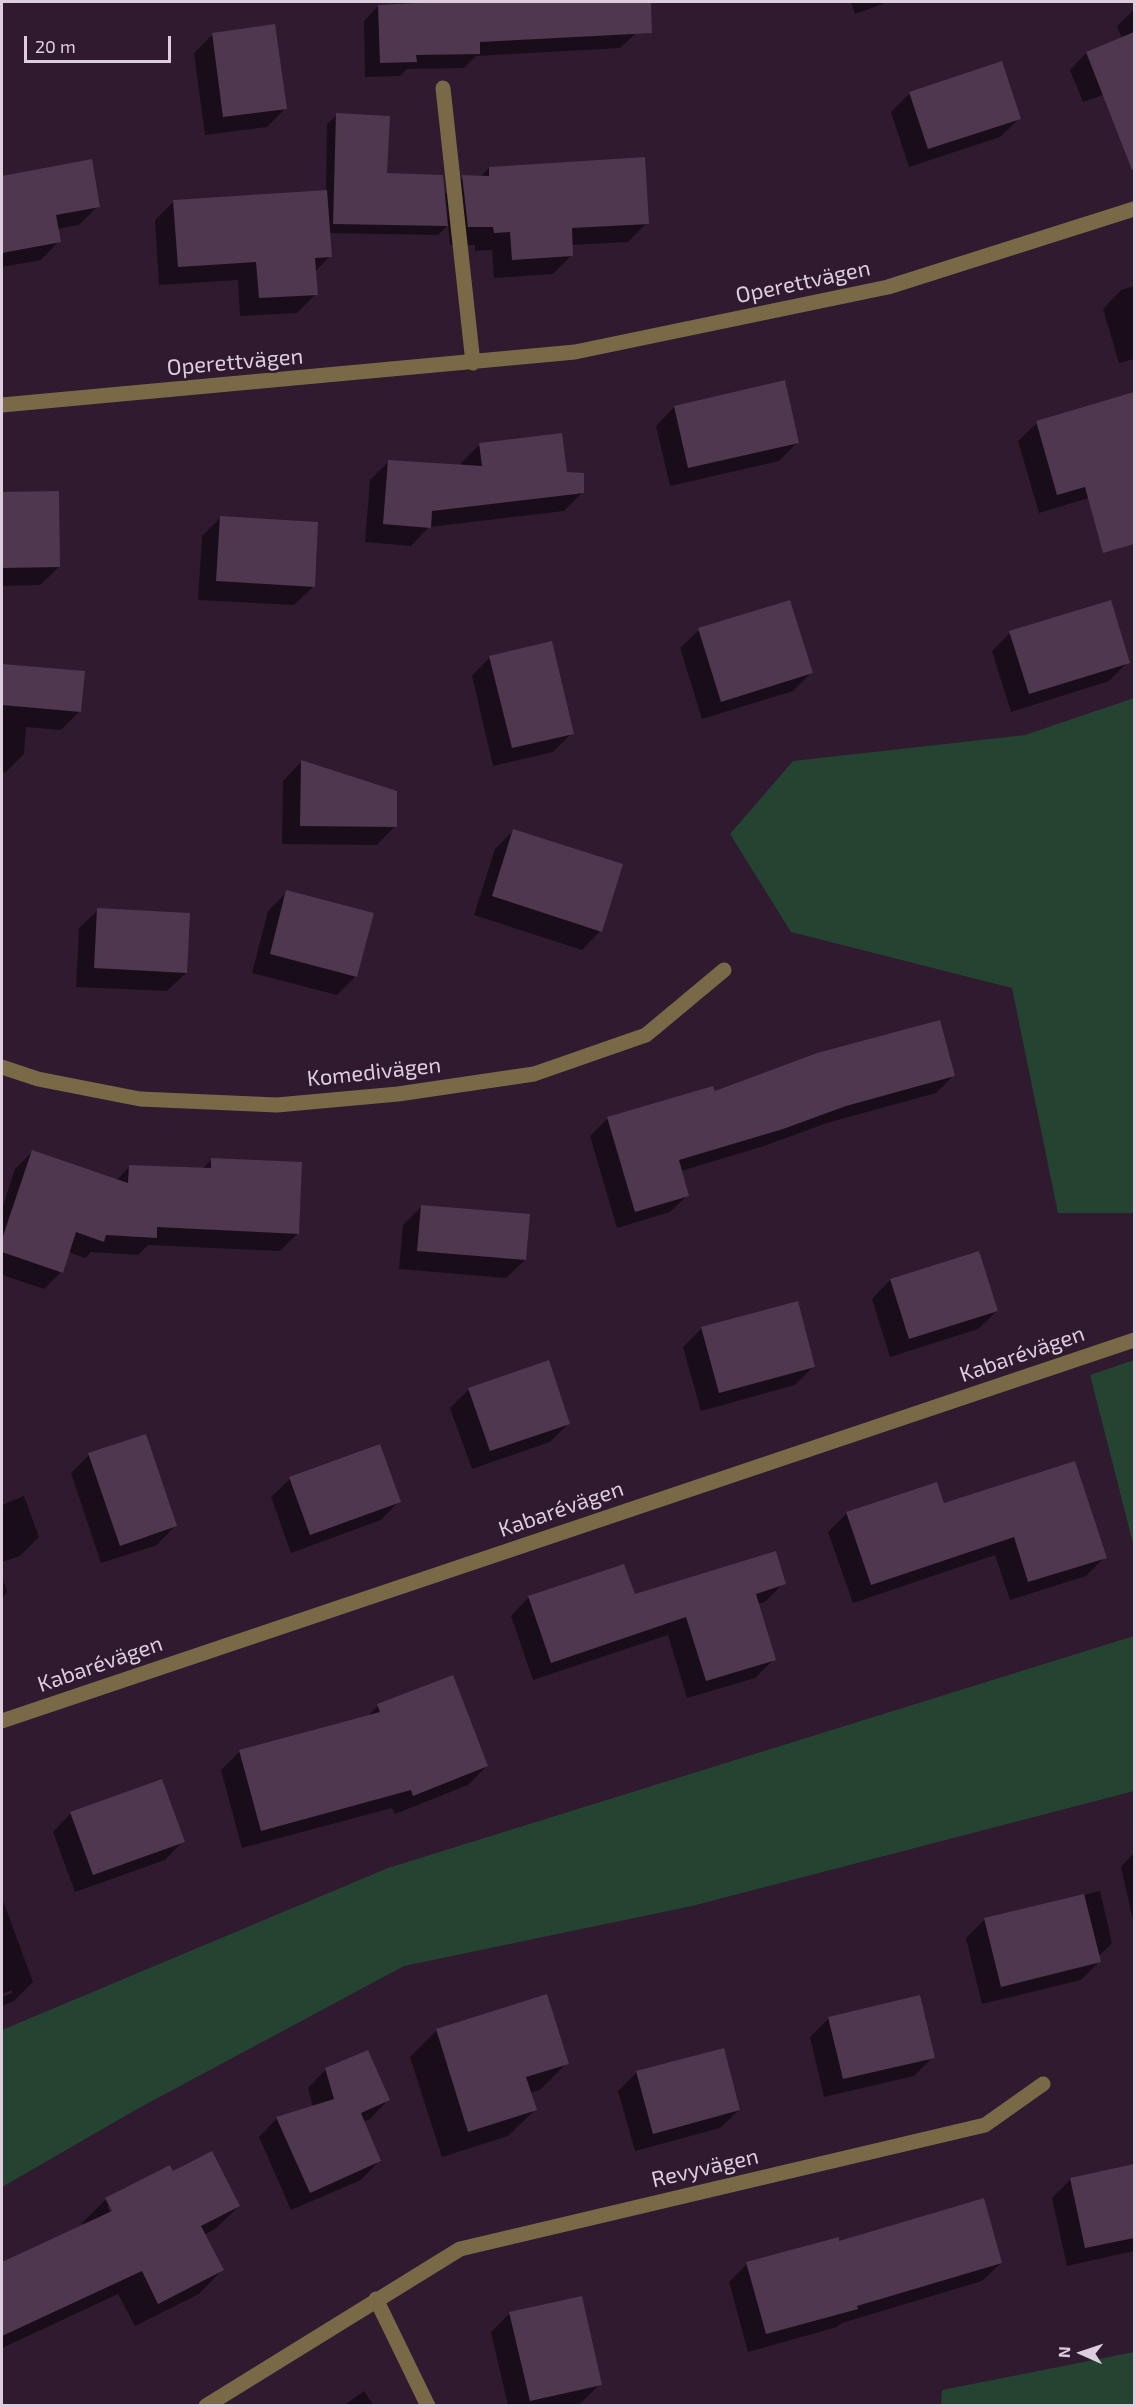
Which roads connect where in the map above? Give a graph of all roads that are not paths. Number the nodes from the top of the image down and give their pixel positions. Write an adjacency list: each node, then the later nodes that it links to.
1 (443, 88): 3 (street)
2 (1134, 209): 3 (street, Operettvägen)
3 (473, 363): 4 (street, Operettvägen)
4 (2, 405)
5 (724, 970): 6 (street, Komedivägen)
6 (2, 1067)
7 (1134, 1340): 8 (street, Kabarévägen)
8 (2, 1721)
9 (1043, 2084): 10 (street, Revyvägen)
10 (376, 2299): 11 (street, Revyvägen); 12 (street)
11 (206, 2406)
12 (428, 2406)

